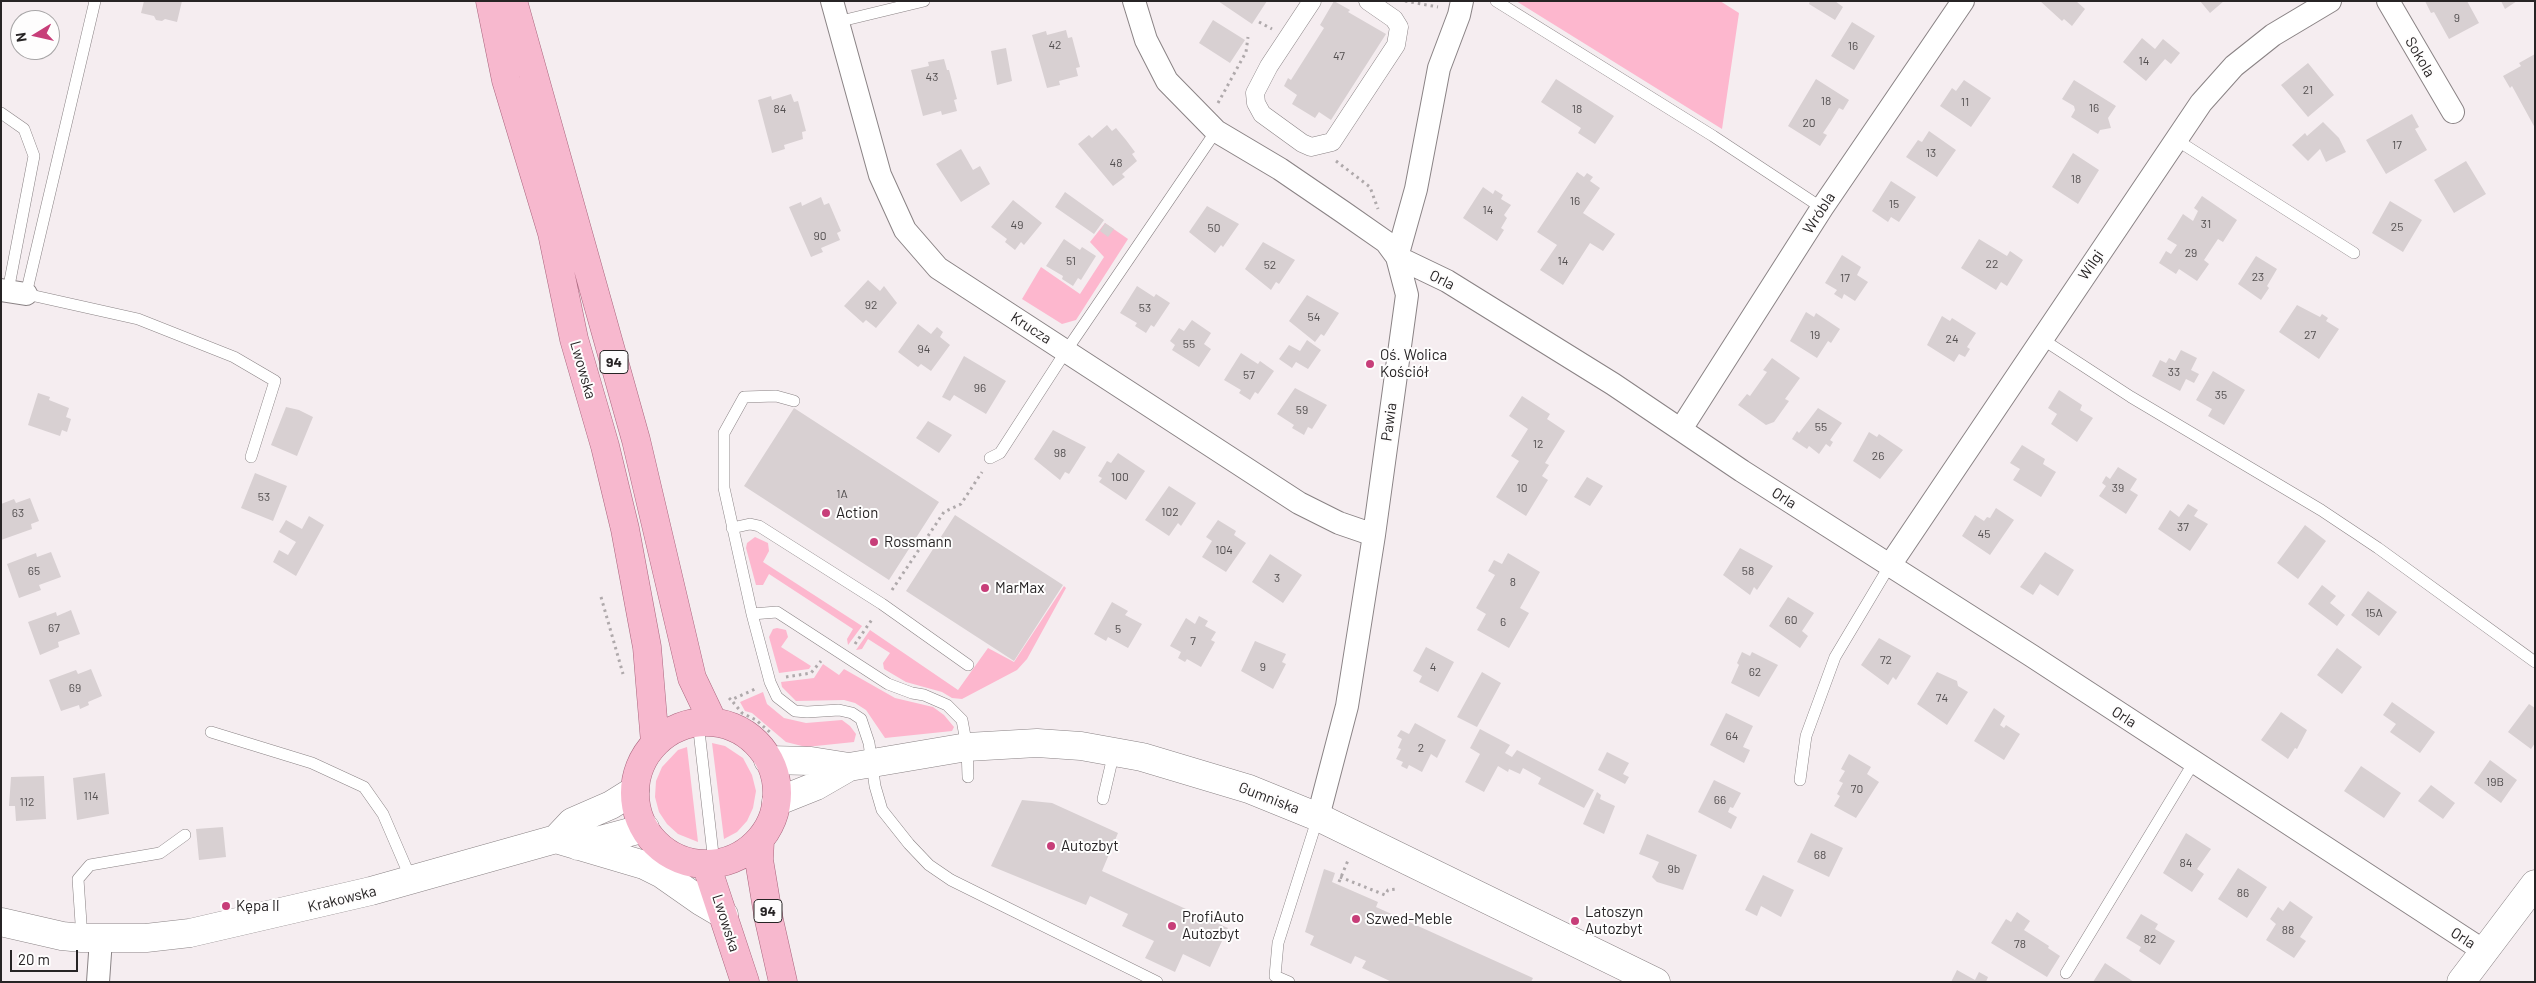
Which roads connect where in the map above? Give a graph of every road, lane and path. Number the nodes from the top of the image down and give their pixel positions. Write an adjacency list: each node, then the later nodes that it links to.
1 (95, 1): 26 (lane)
2 (490, 1): 49 (main road, Lwowska / 94)
3 (513, 1): 47 (main road, 94)
4 (924, 1): 14 (lane)
5 (1134, 1): 19 (street, Orla)
6 (1312, 1): 21 (street)
7 (1368, 1): 21 (street)
8 (1404, 1): 13 (path)
9 (1496, 1): 23 (lane)
10 (1963, 1): 23 (street, Wróbla)
11 (2330, 1): 20 (street, Wilgi)
12 (2388, 1): 17 (street, Sokola)
13 (1461, 8): 25 (street, Pawia)
14 (834, 12): 28 (street, Krucza)
15 (1248, 37): 16 (path)
16 (1216, 106)
17 (2453, 112)
18 (1, 113): 26 (lane)
19 (1216, 131): 25 (street, Orla); 28 (lane)
20 (2175, 139): 24 (lane); 27 (street, Wilgi)
21 (1323, 145): 22 (path)
22 (1376, 199)
23 (1822, 208): 30 (street, Wróbla)
24 (2354, 253)
25 (1398, 257): 30 (street, Orla); 35 (street, Pawia)
26 (12, 292): 31 (lane)
27 (2042, 339): 36 (street, Wilgi); 39 (lane)
28 (1066, 351): 32 (lane); 35 (street, Krucza)
29 (794, 401): 34 (lane)
30 (1681, 429): 36 (street, Orla)
31 (251, 458)
32 (990, 458): 33 (path)
33 (961, 504)
34 (732, 528): 38 (lane); 40 (lane)
35 (1374, 535): 60 (street, Pawia)
36 (1890, 565): 53 (street, Orla); 56 (lane)
37 (601, 597): 43 (path)
38 (752, 614): 51 (lane); 54 (lane)
39 (2535, 662)
40 (968, 665)
41 (806, 674): 42 (path)
42 (793, 676)
43 (624, 677)
44 (761, 686): 45 (path)
45 (738, 697)
46 (731, 700): 50 (path)
47 (706, 722): 49 (main road); 50 (main road, 94); 66 (lane)
48 (212, 732): 68 (lane)
49 (654, 744): 57 (main road)
50 (771, 748): 54 (street); 59 (main road, 94)
51 (967, 748): 52 (street, Gumniska); 54 (street, Gumniska); 55 (lane)
52 (1114, 751): 58 (lane); 60 (street, Gumniska)
53 (2194, 762): 75 (street, Orla); 76 (lane)
54 (860, 765): 59 (street); 80 (lane)
55 (968, 776)
56 (1800, 780)
57 (635, 790): 61 (main road); 64 (street)
58 (1103, 799)
59 (776, 802): 63 (main road, 94)
60 (1318, 817): 81 (lane); 82 (street, Gumniska)
61 (644, 828): 64 (street, Krakowska); 66 (main road)
62 (185, 835): 74 (lane)
63 (760, 840): 66 (main road, 94); 79 (main road, 94)
64 (567, 843): 68 (street, Krakowska); 72 (street)
65 (1352, 851): 67 (path)
66 (710, 863): 72 (main road, Lwowska)
67 (1340, 877): 69 (path); 71 (path)
68 (412, 881): 74 (street, Krakowska)
69 (1339, 882)
70 (2535, 884): 75 (street)
71 (1398, 889)
72 (724, 915): 78 (main road, Lwowska)
73 (1, 922): 74 (street, Krakowska)
74 (91, 938): 77 (street)
75 (2484, 952): 83 (street)
76 (2066, 973)
77 (98, 982)
78 (744, 982)
79 (783, 982)
80 (1157, 982)
81 (1289, 982)
82 (1656, 982)
83 (2462, 982)

